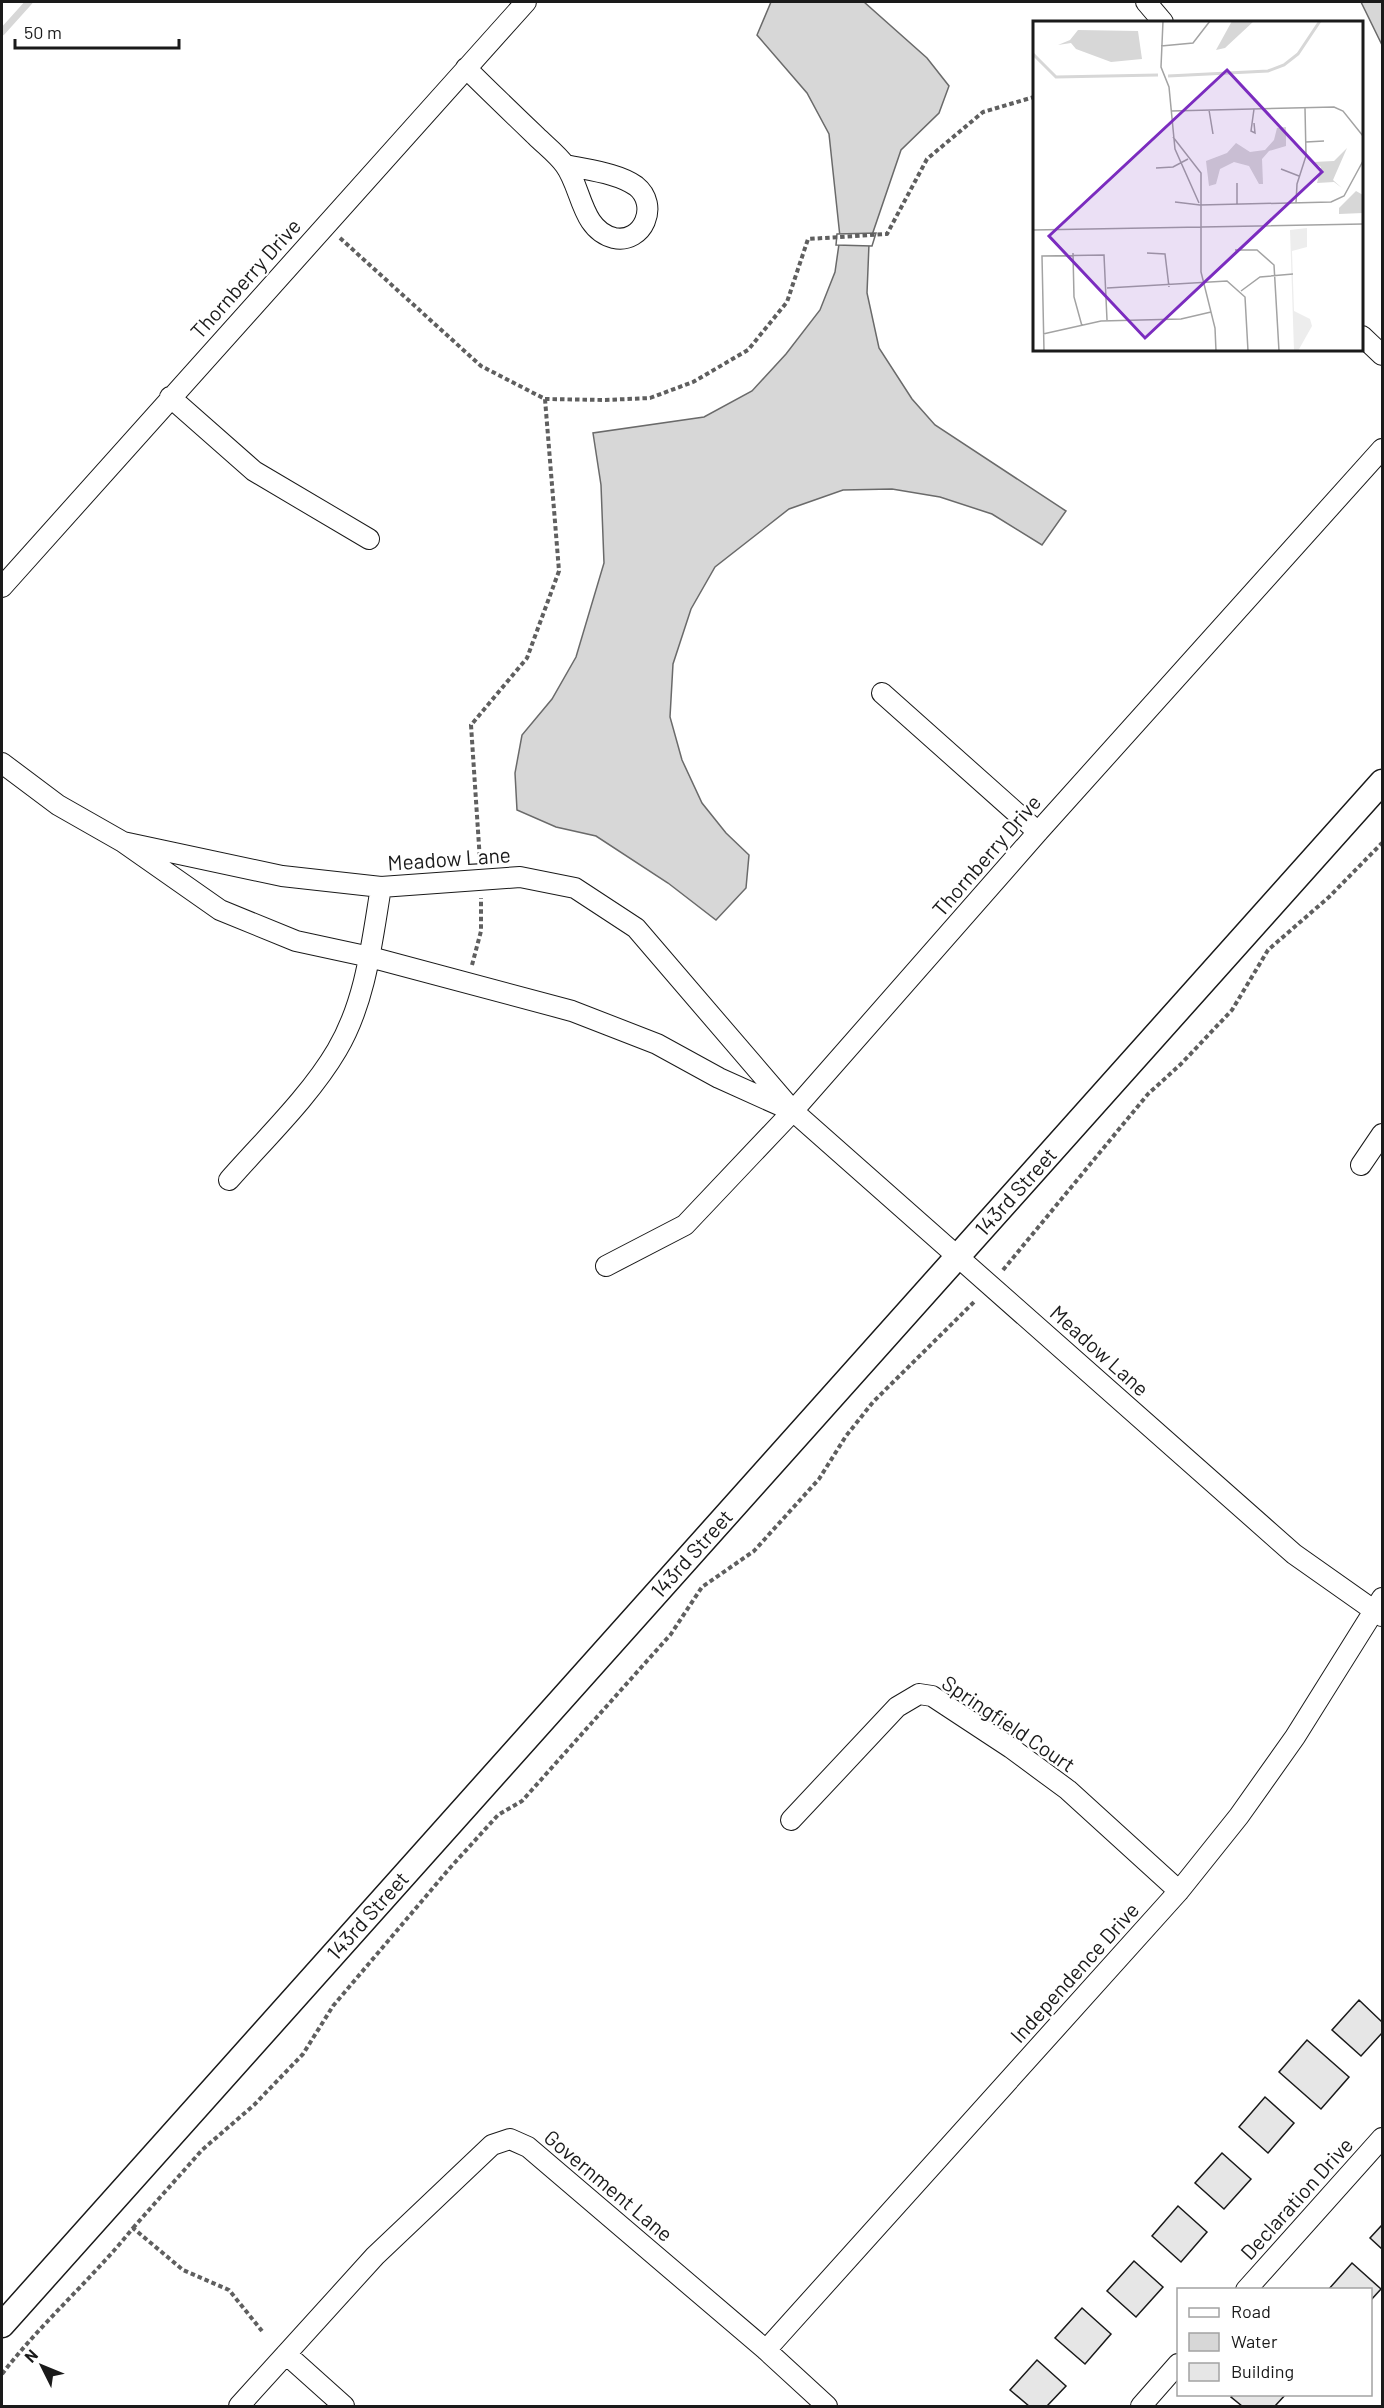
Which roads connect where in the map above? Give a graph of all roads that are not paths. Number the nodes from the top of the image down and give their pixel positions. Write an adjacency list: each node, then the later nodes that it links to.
1 (526, 2): 4 (street, Thornberry Drive)
2 (1146, 2): 3 (street)
3 (1162, 21)
4 (466, 68): 5 (street); 8 (street, Thornberry Drive)
5 (566, 165)
6 (1363, 337): 7 (street)
7 (1383, 355)
8 (170, 397): 10 (street); 11 (street, Thornberry Drive)
9 (1383, 449): 15 (street, Thornberry Drive)
10 (369, 539)
11 (2, 587)
12 (882, 693): 15 (street)
13 (2, 763): 16 (street, Meadow Lane)
14 (1383, 782): 23 (street, 143rd Street)
15 (1038, 832): 19 (street, Thornberry Drive)
16 (123, 842): 17 (street, Meadow Lane); 18 (street, Meadow Lane)
17 (381, 887): 18 (street); 19 (street, Meadow Lane)
18 (370, 957): 19 (street, Meadow Lane); 22 (street)
19 (793, 1111): 23 (street, Meadow Lane); 24 (street, Thornberry Drive)
20 (1383, 1134): 21 (street)
21 (1361, 1165)
22 (230, 1180)
23 (957, 1256): 25 (street, Meadow Lane); 30 (street, 143rd Street)
24 (606, 1266)
25 (1380, 1608): 27 (street, Independence Drive)
26 (791, 1820): 27 (street, Springfield Court)
27 (1179, 1891): 31 (street, Independence Drive)
28 (1383, 2138): 29 (street, Declaration Drive)
29 (1247, 2288)
30 (2, 2325)
31 (766, 2350): 32 (street, Government Lane); 36 (street, Government Lane)
32 (285, 2354): 34 (street, Government Lane); 35 (street)
33 (1177, 2366): 37 (street)
34 (239, 2406)
35 (344, 2406)
36 (827, 2406)
37 (1141, 2406)

